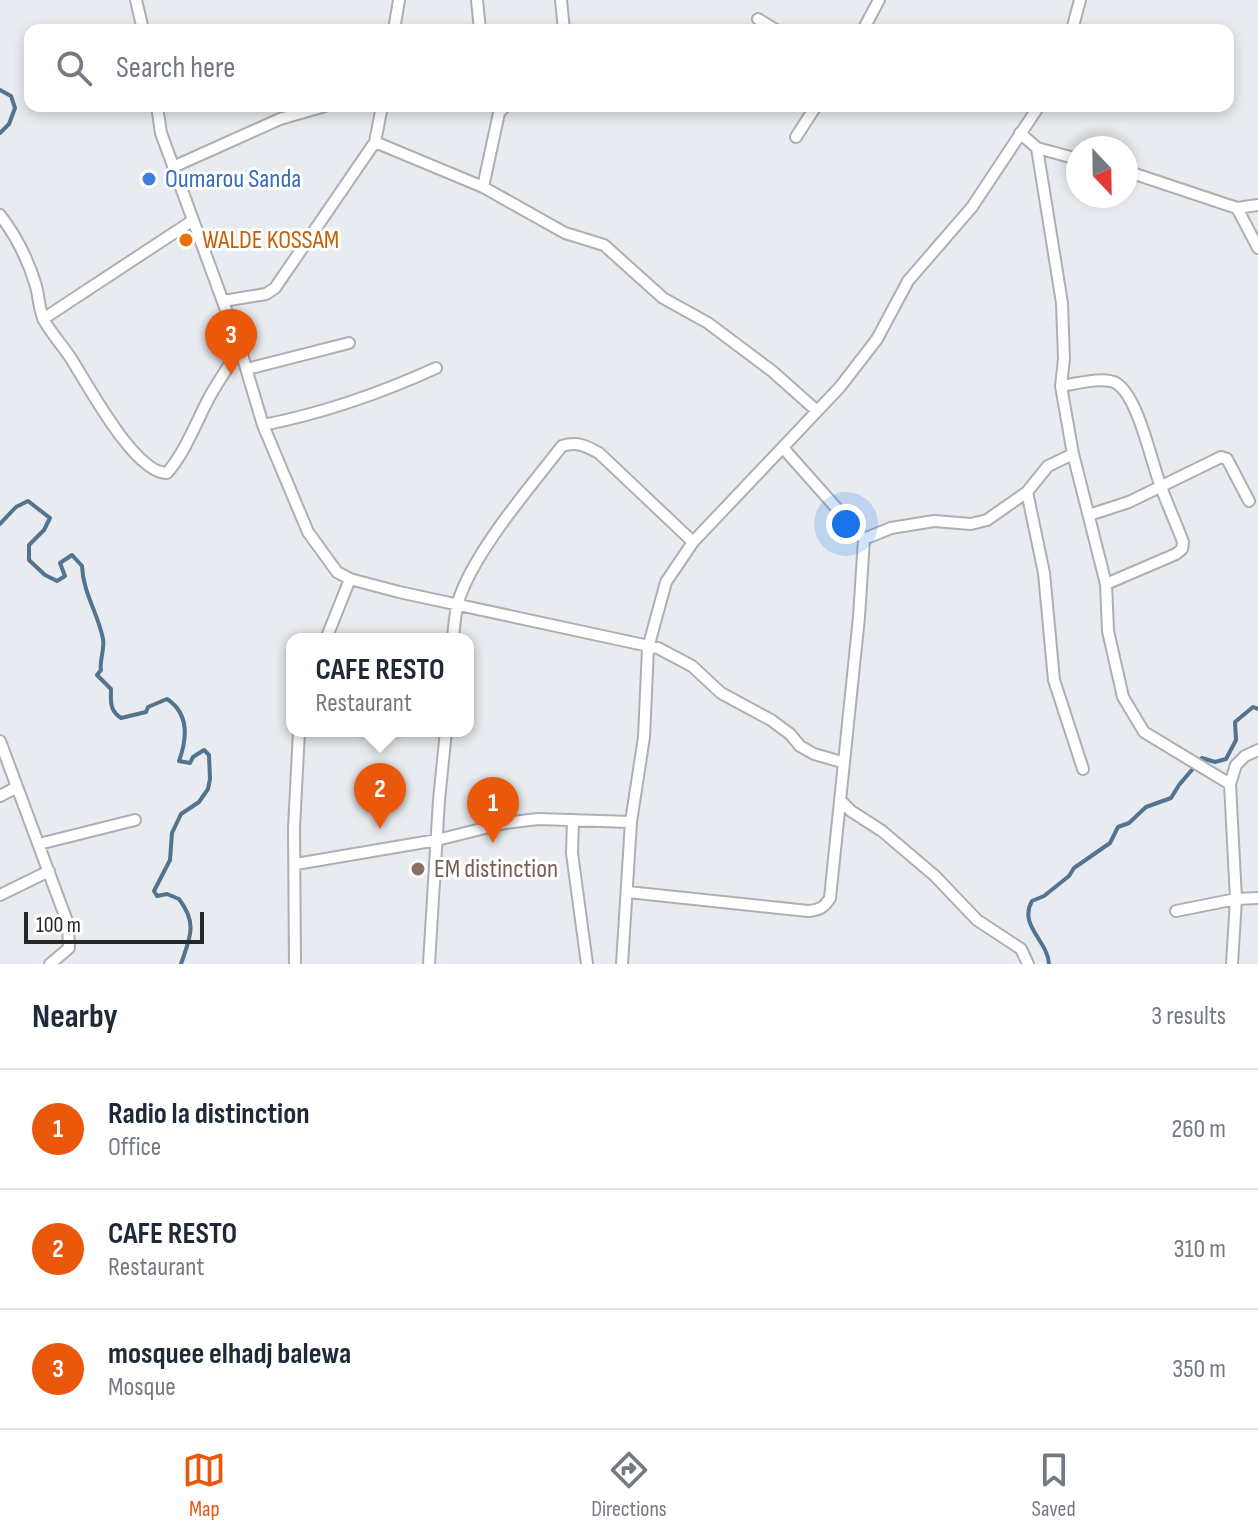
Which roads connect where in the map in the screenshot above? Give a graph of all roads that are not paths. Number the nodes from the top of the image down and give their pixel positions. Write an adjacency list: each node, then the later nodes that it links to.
1 (136, 0): 8 (street)
2 (399, 0): 9 (street)
3 (477, 0): 10 (street)
4 (561, 0): 11 (street)
5 (879, 0): 13 (street)
6 (1080, 0): 14 (street)
7 (758, 19): 12 (street)
8 (142, 24)
9 (395, 24)
10 (479, 24)
11 (563, 24)
12 (766, 24)
13 (866, 24)
14 (1074, 24)
15 (158, 112): 26 (street)
16 (304, 112): 26 (street)
17 (381, 112): 23 (street)
18 (500, 112): 28 (street)
19 (812, 112): 22 (street)
20 (1035, 112): 21 (street)
21 (1020, 133): 24 (street); 41 (street)
22 (796, 137)
23 (375, 142): 28 (street); 34 (street)
24 (1037, 148): 25 (street); 40 (street)
25 (1066, 156)
26 (173, 167): 32 (street)
27 (1138, 175): 30 (street)
28 (483, 187): 41 (street)
29 (1258, 205): 30 (street)
30 (1237, 208): 33 (street)
31 (0, 215): 35 (street)
32 (192, 221): 34 (street); 35 (street)
33 (1258, 248)
34 (223, 301): 37 (street)
35 (43, 319): 37 (street)
36 (349, 343): 39 (street)
37 (240, 348): 39 (street)
38 (436, 368): 42 (street)
39 (247, 369): 42 (street)
40 (1061, 386): 44 (street); 45 (street)
41 (817, 411): 43 (street)
42 (263, 425): 51 (street)
43 (784, 449): 49 (street); 50 (street)
44 (1073, 454): 46 (street); 48 (street)
45 (1161, 487): 47 (street); 48 (street); 52 (street)
46 (1027, 492): 49 (street); 62 (street)
47 (1249, 501)
48 (1089, 515): 52 (street)
49 (864, 539): 61 (street)
50 (693, 542): 53 (street); 56 (street)
51 (350, 579): 53 (street); 54 (street)
52 (1106, 584): 63 (street)
53 (457, 605): 55 (street); 56 (street)
54 (328, 633)
55 (454, 633)
56 (648, 648): 61 (street); 69 (street)
57 (299, 737): 72 (street)
58 (445, 737): 70 (street)
59 (0, 741): 64 (street)
60 (1258, 750): 63 (street)
61 (842, 762): 66 (street)
62 (1083, 769)
63 (1230, 784): 77 (street)
64 (17, 787): 65 (street); 71 (street)
65 (0, 796)
66 (840, 800): 74 (street); 84 (street)
67 (135, 820): 71 (street)
68 (573, 820): 69 (street); 70 (street); 82 (street)
69 (631, 822): 74 (street)
70 (437, 840): 72 (street); 81 (street)
71 (39, 844): 73 (street)
72 (296, 864): 80 (street)
73 (49, 871): 75 (street); 79 (street)
74 (628, 892): 83 (street)
75 (0, 895)
76 (1258, 898): 77 (street)
77 (1236, 899): 78 (street); 85 (street)
78 (1176, 911)
79 (50, 964)
80 (295, 964)
81 (429, 964)
82 (587, 964)
83 (622, 964)
84 (1028, 964)
85 (1232, 964)

